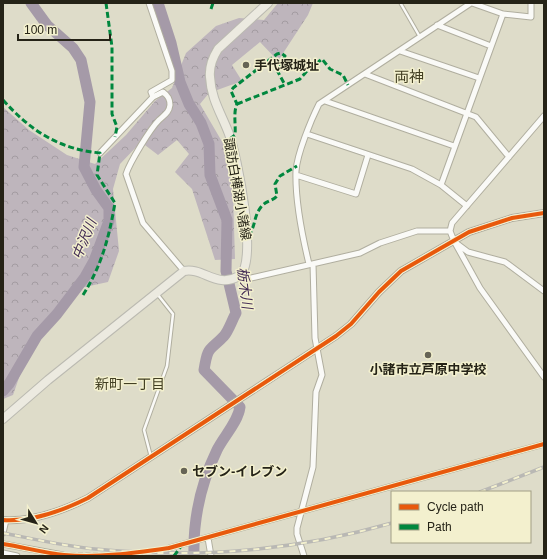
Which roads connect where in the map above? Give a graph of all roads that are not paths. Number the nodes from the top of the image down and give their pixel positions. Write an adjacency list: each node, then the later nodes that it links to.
1 (149, 3): 14 (street)
2 (268, 3): 31 (main road, 諏訪白樺湖小諸線)
3 (471, 3): 6 (street); 8 (street)
4 (531, 3): 7 (street)
5 (401, 4): 9 (lane)
6 (480, 4): 7 (street)
7 (503, 14): 10 (street)
8 (437, 25): 9 (street); 10 (street)
9 (420, 37): 11 (street)
10 (490, 46): 13 (street)
11 (400, 51): 12 (street); 13 (street)
12 (365, 74): 15 (street); 16 (street)
13 (479, 78): 16 (street)
14 (153, 97): 20 (street); 30 (street)
15 (325, 101): 18 (street); 19 (street)
16 (466, 112): 19 (street); 22 (street)
17 (544, 116): 22 (street)
18 (307, 134): 21 (street); 23 (street)
19 (454, 146): 24 (street)
20 (100, 153)
21 (368, 155): 23 (street); 24 (street)
22 (509, 157): 25 (street)
23 (296, 175): 29 (street)
24 (441, 185): 25 (street)
25 (467, 206): 27 (street)
26 (544, 213): 28 (street)
27 (450, 231): 28 (street); 29 (street)
28 (454, 241): 32 (street); 34 (street); 35 (street)
29 (311, 264): 31 (street); 34 (street)
30 (184, 271): 31 (main road); 33 (main road)
31 (240, 276)
32 (544, 291)
33 (156, 293): 36 (main road); 38 (lane)
34 (317, 350): 38 (street); 39 (street)
35 (544, 377)
36 (3, 419)
37 (544, 444): 39 (street)
38 (151, 456): 40 (street)
39 (301, 510): 42 (street); 49 (street)
40 (4, 520): 41 (street)
41 (3, 533)
42 (208, 538): 44 (street); 48 (street)
43 (3, 544): 46 (street)
44 (169, 548)
45 (3, 553): 47 (street)
46 (63, 554)
47 (17, 556)
48 (211, 556)
49 (304, 556)

